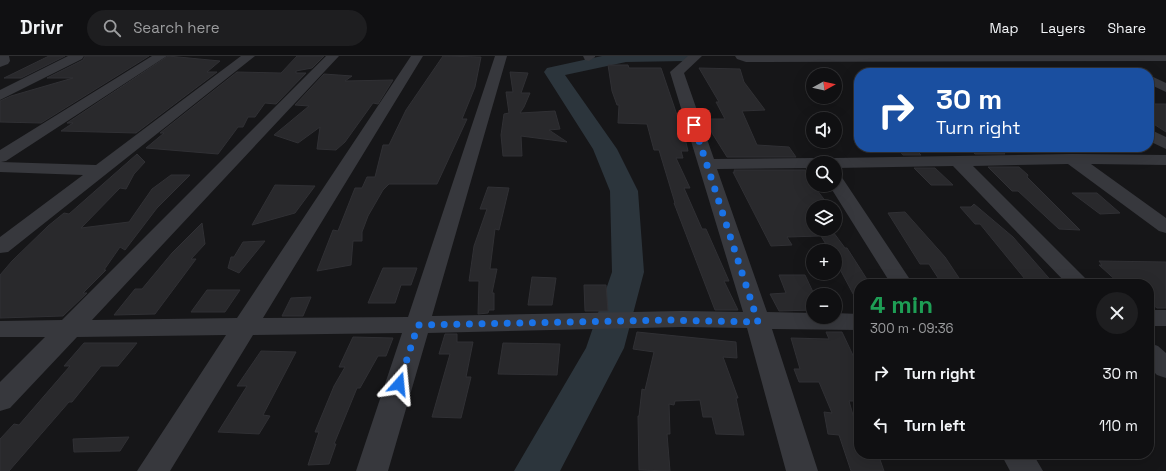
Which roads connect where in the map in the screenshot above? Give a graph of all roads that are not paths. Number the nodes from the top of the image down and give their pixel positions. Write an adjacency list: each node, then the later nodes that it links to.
1 (78, 56): 18 (street)
2 (162, 56): 21 (street)
3 (249, 56): 29 (street)
4 (333, 56): 41 (street)
5 (417, 56): 40 (street)
6 (501, 56): 39 (street)
7 (696, 56): 27 (street)
8 (741, 56): 12 (street)
9 (0, 57): 13 (street)
10 (1166, 57): 11 (street)
11 (1105, 58): 12 (street); 15 (street)
12 (1025, 59): 14 (street)
13 (0, 63)
14 (1040, 68)
15 (1126, 68)
16 (1154, 82): 17 (street)
17 (1166, 88)
18 (0, 96)
19 (1154, 137): 20 (street)
20 (1166, 144)
21 (0, 157)
22 (1072, 159): 23 (street); 24 (street); 31 (street)
23 (1166, 160)
24 (958, 162): 26 (street); 34 (street)
25 (806, 163): 27 (street)
26 (842, 163)
27 (707, 164): 37 (street)
28 (0, 167): 29 (street)
29 (102, 170): 32 (street)
30 (842, 191): 33 (street)
31 (1166, 227)
32 (0, 247)
33 (899, 279)
34 (1075, 279)
35 (1154, 318): 36 (street)
36 (1166, 318)
37 (758, 322): 38 (street); 39 (street); 49 (street)
38 (854, 322)
39 (418, 325): 40 (street); 48 (street)
40 (245, 327): 41 (street); 47 (street)
41 (68, 328): 42 (street); 45 (street)
42 (0, 329)
43 (1154, 357): 44 (street)
44 (1166, 368)
45 (0, 400)
46 (1019, 459): 50 (street)
47 (153, 471)
48 (372, 471)
49 (802, 471)
50 (1027, 471)

